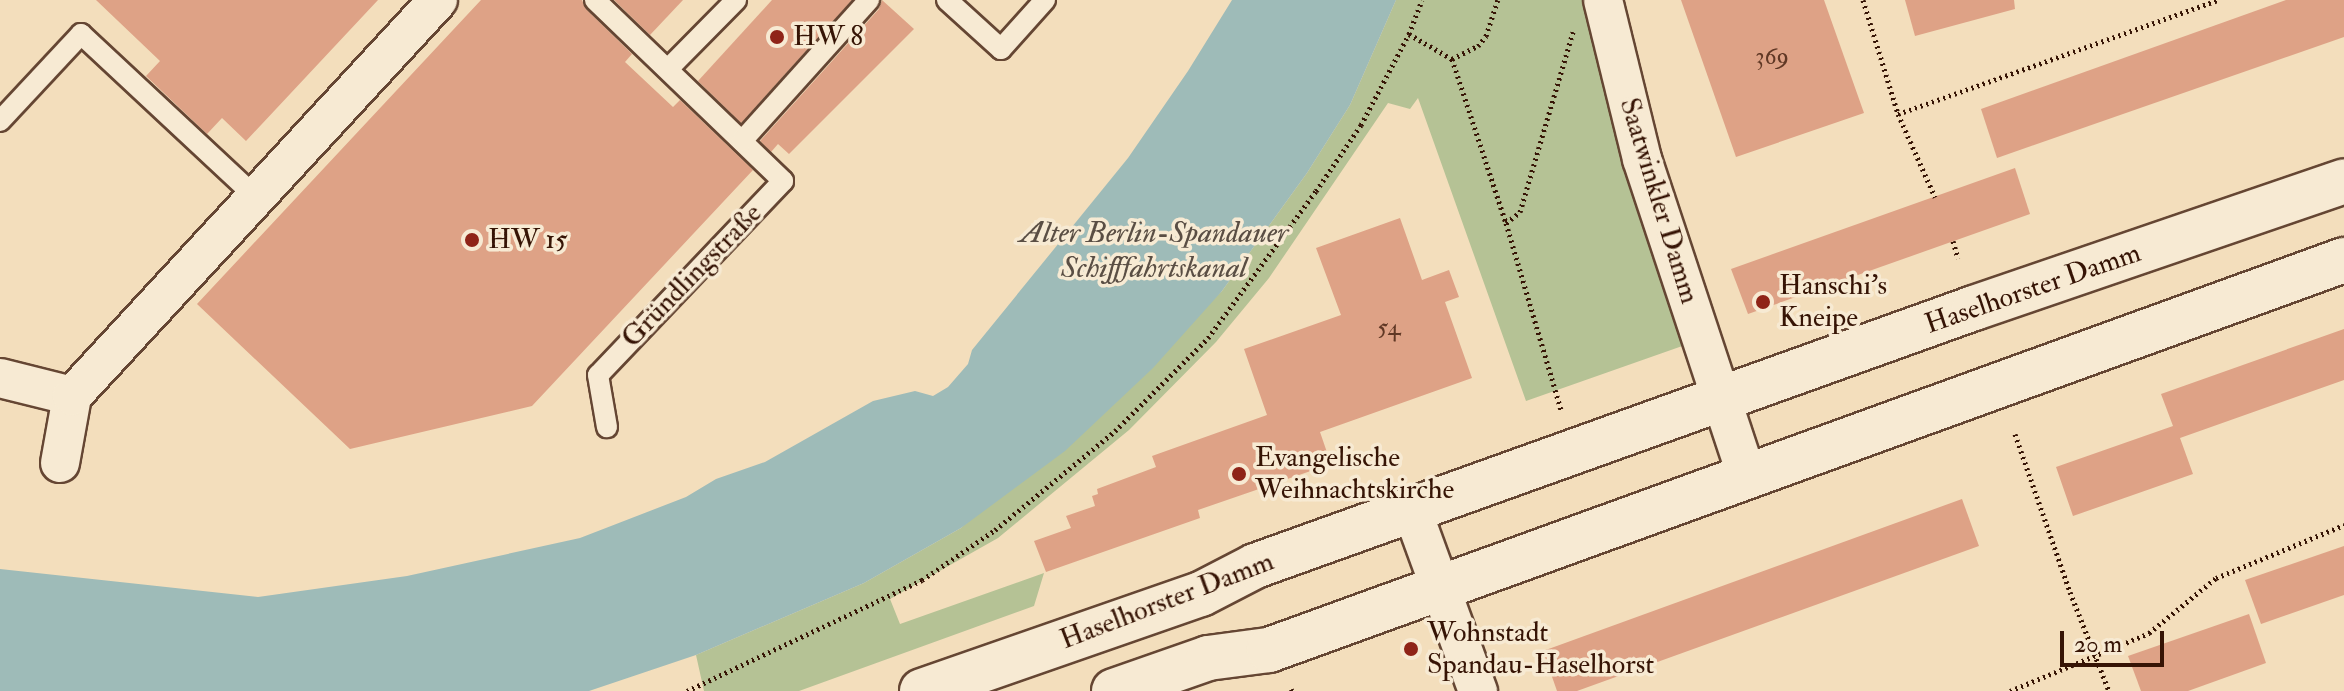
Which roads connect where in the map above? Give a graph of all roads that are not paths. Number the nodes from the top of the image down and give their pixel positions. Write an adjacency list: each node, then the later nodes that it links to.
1 (438, 0): 12 (street)
2 (595, 0): 8 (lane, Gründlingstraße)
3 (736, 0): 8 (lane)
4 (869, 0): 10 (lane)
5 (947, 0): 6 (lane)
6 (1045, 0)
7 (1603, 0): 16 (street, Saatwinkler Damm)
8 (668, 69): 10 (lane, Gründlingstraße)
9 (0, 121): 12 (lane)
10 (742, 141): 17 (lane, Gründlingstraße)
11 (2344, 181): 16 (street, Haselhorster Damm)
12 (256, 197): 15 (street)
13 (2344, 260): 19 (street)
14 (0, 378): 15 (street)
15 (72, 396): 18 (street)
16 (1722, 399): 19 (street); 20 (street, Haselhorster Damm)
17 (607, 427)
18 (60, 463)
19 (1747, 476): 21 (street)
20 (1412, 510): 21 (street); 22 (street, Haselhorster Damm)
21 (1439, 587): 23 (street); 24 (street)
22 (922, 691)
23 (1114, 691)
24 (1478, 691)

